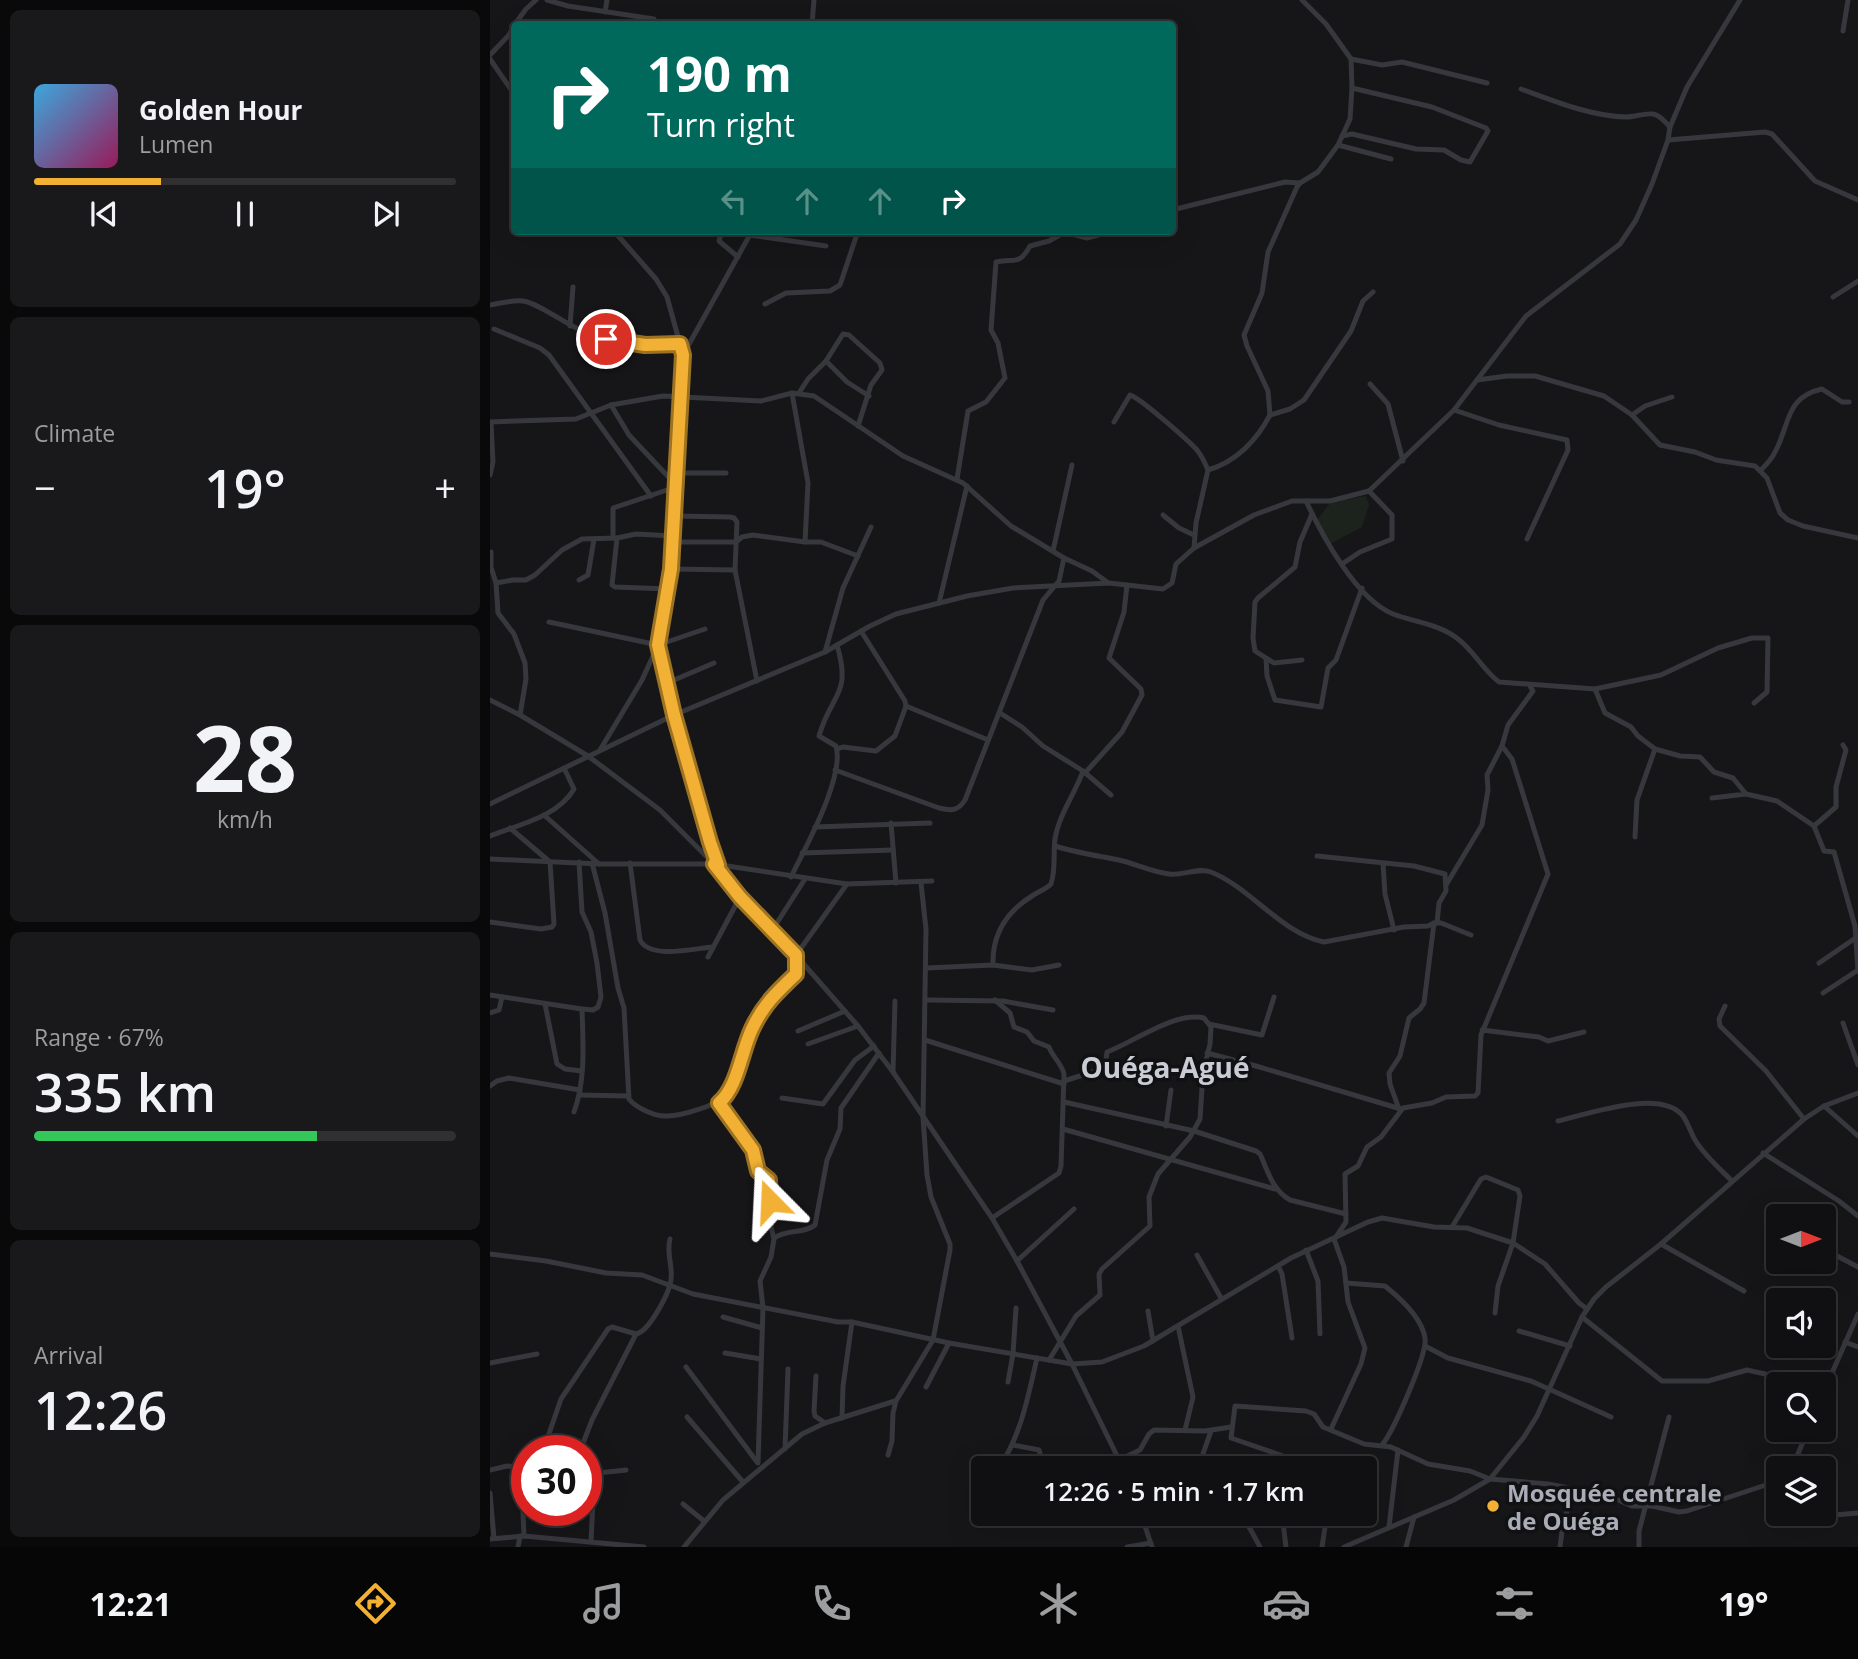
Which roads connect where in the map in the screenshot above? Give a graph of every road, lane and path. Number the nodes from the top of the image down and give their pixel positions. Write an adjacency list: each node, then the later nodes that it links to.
1 (537, 0): 9 (street)
2 (547, 0): 8 (street)
3 (607, 0): 8 (street)
4 (814, 0): 11 (street)
5 (1302, 0): 15 (street)
6 (1740, 0): 20 (street)
7 (1848, 0): 12 (street)
8 (605, 12): 10 (street)
9 (518, 21)
10 (655, 21)
11 (811, 21)
12 (1843, 31)
13 (511, 38): 14 (street)
14 (490, 57): 18 (street)
15 (1351, 59): 16 (street); 17 (street)
16 (1487, 83)
17 (1352, 88): 21 (street); 21 (street)
18 (511, 89)
19 (1521, 89): 20 (street)
20 (1670, 127): 22 (street)
21 (1342, 136): 23 (street)
22 (1668, 139): 26 (street); 49 (street)
23 (1338, 145): 24 (street); 25 (street)
24 (1391, 159)
25 (1300, 183): 27 (street); 59 (street)
26 (1858, 200)
27 (1176, 209)
28 (618, 235): 46 (street)
29 (721, 235): 37 (street)
30 (750, 235): 37 (street)
31 (763, 235): 36 (street)
32 (857, 235): 42 (street)
33 (1058, 235): 71 (street)
34 (1076, 235): 35 (street)
35 (1098, 235)
36 (826, 246)
37 (738, 257): 47 (street)
38 (1858, 281): 41 (street)
39 (573, 287): 44 (street)
40 (1373, 292): 59 (street)
41 (1833, 297)
42 (765, 304)
43 (490, 305): 44 (street)
44 (569, 326): 46 (street)
45 (494, 329): 58 (street)
46 (680, 344): 47 (street)
47 (683, 355): 53 (street)
48 (826, 361): 51 (street); 52 (street); 52 (street)
49 (1477, 380): 57 (street); 60 (street)
50 (1370, 384): 64 (street)
51 (796, 393): 53 (street); 63 (street); 88 (street)
52 (869, 396): 63 (street)
53 (680, 397): 56 (street); 68 (street)
54 (1672, 397): 60 (street)
55 (1849, 402): 67 (street)
56 (611, 405): 58 (street); 72 (street)
57 (1454, 410): 64 (street); 86 (street)
58 (592, 412): 61 (street); 75 (street)
59 (1270, 415): 66 (street)
60 (1632, 415): 67 (street)
61 (491, 422): 70 (street)
62 (1114, 422): 66 (street)
63 (858, 426): 71 (street)
64 (1402, 461): 74 (street)
65 (1072, 465): 90 (street)
66 (1208, 470): 81 (street)
67 (1761, 470): 83 (street)
68 (677, 472): 69 (street); 72 (street)
69 (726, 473)
70 (490, 475)
71 (957, 479): 73 (street)
72 (676, 486): 75 (street); 79 (street)
73 (967, 486): 90 (street); 106 (street)
74 (1369, 491): 76 (street); 94 (street)
75 (651, 496): 82 (street)
76 (1306, 500): 77 (street); 89 (street)
77 (1312, 514): 94 (street); 113 (street)
78 (1163, 515): 81 (street)
79 (674, 516): 85 (street); 87 (street)
80 (871, 527): 92 (street)
81 (1194, 536): 89 (street)
82 (615, 538): 84 (street); 85 (street); 104 (street)
83 (1858, 538)
84 (594, 539): 97 (street); 98 (street)
85 (673, 539): 87 (street); 95 (street)
86 (1527, 539)
87 (736, 542): 88 (street); 96 (street)
88 (805, 542): 92 (street)
89 (1194, 548): 101 (street)
90 (1053, 551): 93 (street)
91 (491, 552): 98 (street)
92 (858, 556): 112 (street)
93 (1064, 558): 99 (street); 100 (street)
94 (1342, 564): 103 (street)
95 (671, 569): 96 (street); 104 (street)
96 (736, 569): 116 (street)
97 (579, 580)
98 (496, 583): 124 (street)
99 (1108, 583): 100 (street); 101 (street)
100 (1057, 584): 102 (street); 105 (street)
101 (1127, 585): 135 (street)
102 (1032, 586): 105 (street); 106 (street)
103 (1362, 588): 113 (street); 118 (street)
104 (669, 589): 110 (street)
105 (1043, 600): 123 (street)
106 (939, 603): 109 (street)
107 (549, 622): 110 (street)
108 (705, 629): 110 (street)
109 (861, 631): 111 (street); 122 (street)
110 (658, 645): 117 (street); 131 (street)
111 (837, 645): 112 (street); 129 (street)
112 (825, 652): 116 (street)
113 (1266, 659): 114 (street)
114 (1303, 660)
115 (714, 663): 117 (street)
116 (757, 681): 125 (street)
117 (667, 683): 125 (street)
118 (1527, 685): 119 (street); 128 (street)
119 (1595, 689): 121 (street); 130 (street)
120 (490, 700): 124 (street)
121 (1754, 703)
122 (906, 706): 126 (street); 129 (street)
123 (1000, 713): 126 (street); 135 (street)
124 (520, 715): 132 (street)
125 (674, 715): 131 (street); 159 (street)
126 (988, 740): 134 (street)
127 (1843, 745): 143 (street)
128 (1502, 746): 166 (street); 200 (street)
129 (837, 749): 134 (street)
130 (1655, 749): 136 (street); 147 (street)
131 (599, 751): 132 (street)
132 (588, 756): 133 (street); 159 (street)
133 (564, 768): 139 (street); 140 (street)
134 (835, 770): 145 (street)
135 (1084, 771): 137 (street); 148 (street)
136 (1746, 794): 138 (street); 143 (street)
137 (1111, 795)
138 (1712, 798)
139 (490, 804)
140 (544, 815): 144 (street); 158 (street)
141 (891, 823): 142 (street); 145 (street); 149 (street)
142 (930, 823)
143 (1814, 826): 168 (street)
144 (510, 828): 146 (street); 153 (street)
145 (815, 828): 150 (street)
146 (490, 836)
147 (1635, 837)
148 (1055, 846): 173 (street); 180 (street)
149 (893, 850): 150 (street); 163 (street)
150 (802, 853): 160 (street)
151 (1317, 856): 157 (street)
152 (490, 859): 153 (street)
153 (550, 862): 154 (street); 170 (street)
154 (579, 862): 155 (street); 193 (street)
155 (592, 863): 158 (street); 216 (street)
156 (630, 863): 158 (street); 159 (street); 176 (street)
157 (1382, 863): 166 (street); 173 (street)
158 (599, 864)
159 (716, 864): 160 (street); 167 (street)
160 (791, 877): 161 (street)
161 (805, 879): 165 (street); 172 (street)
162 (932, 881): 164 (street)
163 (896, 883): 164 (street); 165 (street)
164 (921, 883): 182 (street)
165 (847, 884): 177 (street)
166 (1446, 885): 171 (street)
167 (740, 897): 172 (street); 176 (street)
168 (1850, 908): 169 (street); 175 (street)
169 (1858, 908)
170 (490, 922)
171 (1435, 923): 173 (street); 174 (street); 221 (street)
172 (773, 929): 177 (street)
173 (1394, 930)
174 (1471, 935)
175 (1857, 941): 179 (street); 183 (street)
176 (713, 947): 178 (street)
177 (796, 955): 195 (street); 219 (street)
178 (708, 957)
179 (1819, 963)
180 (993, 965): 181 (street); 182 (street)
181 (1059, 965)
182 (926, 968): 188 (street)
183 (1858, 970): 184 (street)
184 (1823, 993)
185 (490, 995): 186 (street)
186 (502, 997): 191 (street); 196 (street)
187 (1274, 997): 198 (street)
188 (926, 1000): 189 (street); 203 (street)
189 (995, 1000): 194 (street); 211 (street)
190 (895, 1001): 210 (street)
191 (545, 1003): 193 (street); 209 (street)
192 (1725, 1006): 224 (street)
193 (582, 1009): 209 (street)
194 (1054, 1010)
195 (845, 1011): 199 (street); 201 (street)
196 (490, 1013)
197 (1843, 1023): 208 (street)
198 (1209, 1024): 207 (street); 211 (street)
199 (858, 1026): 204 (street); 205 (street)
200 (1482, 1030): 202 (street); 221 (street)
201 (798, 1031)
202 (1584, 1032)
203 (925, 1040): 211 (street); 223 (street)
204 (808, 1044)
205 (874, 1046): 206 (street); 217 (street)
206 (879, 1054): 210 (street); 240 (street)
207 (1207, 1054): 221 (street); 228 (street)
208 (1858, 1065)
209 (582, 1071): 214 (street)
210 (893, 1072): 223 (street)
211 (1064, 1082): 218 (street)
212 (490, 1086): 214 (street)
213 (1171, 1090): 226 (street)
214 (580, 1092): 216 (street); 222 (street)
215 (1858, 1093): 220 (street)
216 (628, 1096): 219 (street)
217 (782, 1098)
218 (1063, 1102): 226 (street); 227 (street)
219 (719, 1103): 240 (street)
220 (1824, 1105): 224 (street); 229 (street)
221 (1400, 1109): 235 (street)
222 (574, 1112)
223 (923, 1117): 237 (street); 271 (street)
224 (1804, 1119): 230 (street)
225 (1558, 1121): 232 (street)
226 (1166, 1126): 228 (street)
227 (1063, 1129): 231 (street); 237 (street)
228 (1194, 1131): 231 (street); 233 (street)
229 (1858, 1136)
230 (1763, 1153): 232 (street); 236 (street)
231 (1172, 1158): 233 (street); 272 (street)
232 (1731, 1180): 243 (street)
233 (1276, 1189): 235 (street)
234 (1074, 1209): 248 (street)
235 (1346, 1214): 241 (street)
236 (1858, 1216)
237 (992, 1218): 248 (street)
238 (1452, 1227): 241 (street); 242 (street); 242 (street)
239 (670, 1239): 252 (street)
240 (774, 1239): 255 (street)
241 (1334, 1239): 244 (street); 251 (street)
242 (1513, 1243): 257 (street); 259 (street)
243 (1661, 1244): 253 (street); 257 (street)
244 (1306, 1251): 249 (street); 269 (street)
245 (490, 1254): 252 (street)
246 (1197, 1255): 254 (street)
247 (1836, 1255): 250 (street)
248 (1017, 1261): 272 (street)
249 (1278, 1266): 254 (street); 270 (street)
250 (1858, 1267)
251 (1346, 1283): 276 (street); 302 (street)
252 (670, 1286): 255 (street); 268 (street)
253 (1744, 1291)
254 (1221, 1298): 265 (street)
255 (763, 1308): 263 (street); 266 (street)
256 (1016, 1308): 281 (street)
257 (1587, 1309): 262 (street)
258 (1148, 1311): 273 (street)
259 (1495, 1313)
260 (1858, 1314): 264 (street)
261 (723, 1317): 266 (street)
262 (1582, 1317): 277 (street); 290 (street)
263 (852, 1322): 271 (street); 298 (street)
264 (1856, 1322): 274 (street)
265 (1178, 1325): 273 (street); 303 (street)
266 (762, 1328): 283 (street)
267 (1519, 1331): 277 (street)
268 (636, 1334): 305 (street); 306 (street)
269 (1320, 1334)
270 (1292, 1338)
271 (933, 1340): 275 (street); 295 (street)
272 (1060, 1341): 284 (street); 286 (street)
273 (1153, 1341): 286 (street)
274 (1845, 1342): 278 (street); 289 (street)
275 (949, 1343): 281 (street); 293 (street)
276 (1425, 1346): 294 (street); 307 (street)
277 (1570, 1346): 294 (street)
278 (1858, 1347)
279 (725, 1353): 283 (street)
280 (537, 1354): 285 (street)
281 (1013, 1354): 282 (street); 292 (street)
282 (1037, 1358): 284 (street); 310 (street)
283 (761, 1359): 319 (street)
284 (1049, 1360): 286 (street)
285 (490, 1363)
286 (1072, 1364): 315 (street)
287 (686, 1367): 319 (street)
288 (788, 1369): 308 (street)
289 (1832, 1372)
290 (1766, 1374)
291 (816, 1376): 300 (street)
292 (1008, 1382)
293 (926, 1387)
294 (1550, 1388): 299 (street); 323 (street)
295 (896, 1401): 298 (street); 311 (street)
296 (687, 1417): 324 (street)
297 (1669, 1417): 329 (street)
298 (842, 1418): 300 (street)
299 (1611, 1418)
300 (825, 1423): 308 (street)
301 (1231, 1427): 302 (street); 304 (street); 318 (street)
302 (1331, 1429): 307 (street)
303 (1185, 1430): 304 (street); 316 (street)
304 (1211, 1431): 317 (street)
305 (549, 1435)
306 (587, 1435)
307 (1382, 1445): 309 (street)
308 (785, 1448): 319 (street)
309 (1398, 1450): 323 (street); 339 (street)
310 (1013, 1453): 312 (street); 313 (street); 314 (street)
311 (888, 1455)
312 (1010, 1456)
313 (1015, 1456)
314 (1039, 1456)
315 (1116, 1456)
316 (1133, 1456)
317 (1203, 1456)
318 (1280, 1456)
319 (760, 1465): 324 (street)
320 (511, 1466): 321 (street)
321 (490, 1470)
322 (626, 1470): 343 (street)
323 (1490, 1479): 326 (street); 332 (street)
324 (743, 1482): 333 (street)
325 (1766, 1486): 329 (street)
326 (1574, 1489): 329 (street); 356 (street)
327 (490, 1493): 341 (street)
328 (683, 1504): 333 (street)
329 (1645, 1506): 357 (street)
330 (1858, 1513): 331 (street)
331 (1836, 1515)
332 (1414, 1517): 339 (street); 355 (street)
333 (705, 1521): 349 (street)
334 (522, 1526): 340 (street)
335 (1145, 1526): 345 (street)
336 (1249, 1526): 351 (street)
337 (1283, 1526): 352 (street)
338 (1325, 1526): 353 (street)
339 (1389, 1527): 354 (street)
340 (522, 1536): 341 (street); 342 (street); 346 (street)
341 (492, 1538)
342 (561, 1540): 343 (street); 347 (street)
343 (592, 1542): 344 (street)
344 (616, 1545): 348 (street)
345 (1152, 1545): 350 (street)
346 (518, 1547)
347 (560, 1547)
348 (644, 1547)
349 (684, 1547)
350 (1127, 1547)
351 (1260, 1547)
352 (1286, 1547)
353 (1322, 1547)
354 (1344, 1547)
355 (1406, 1547)
356 (1560, 1547)
357 (1639, 1547)

